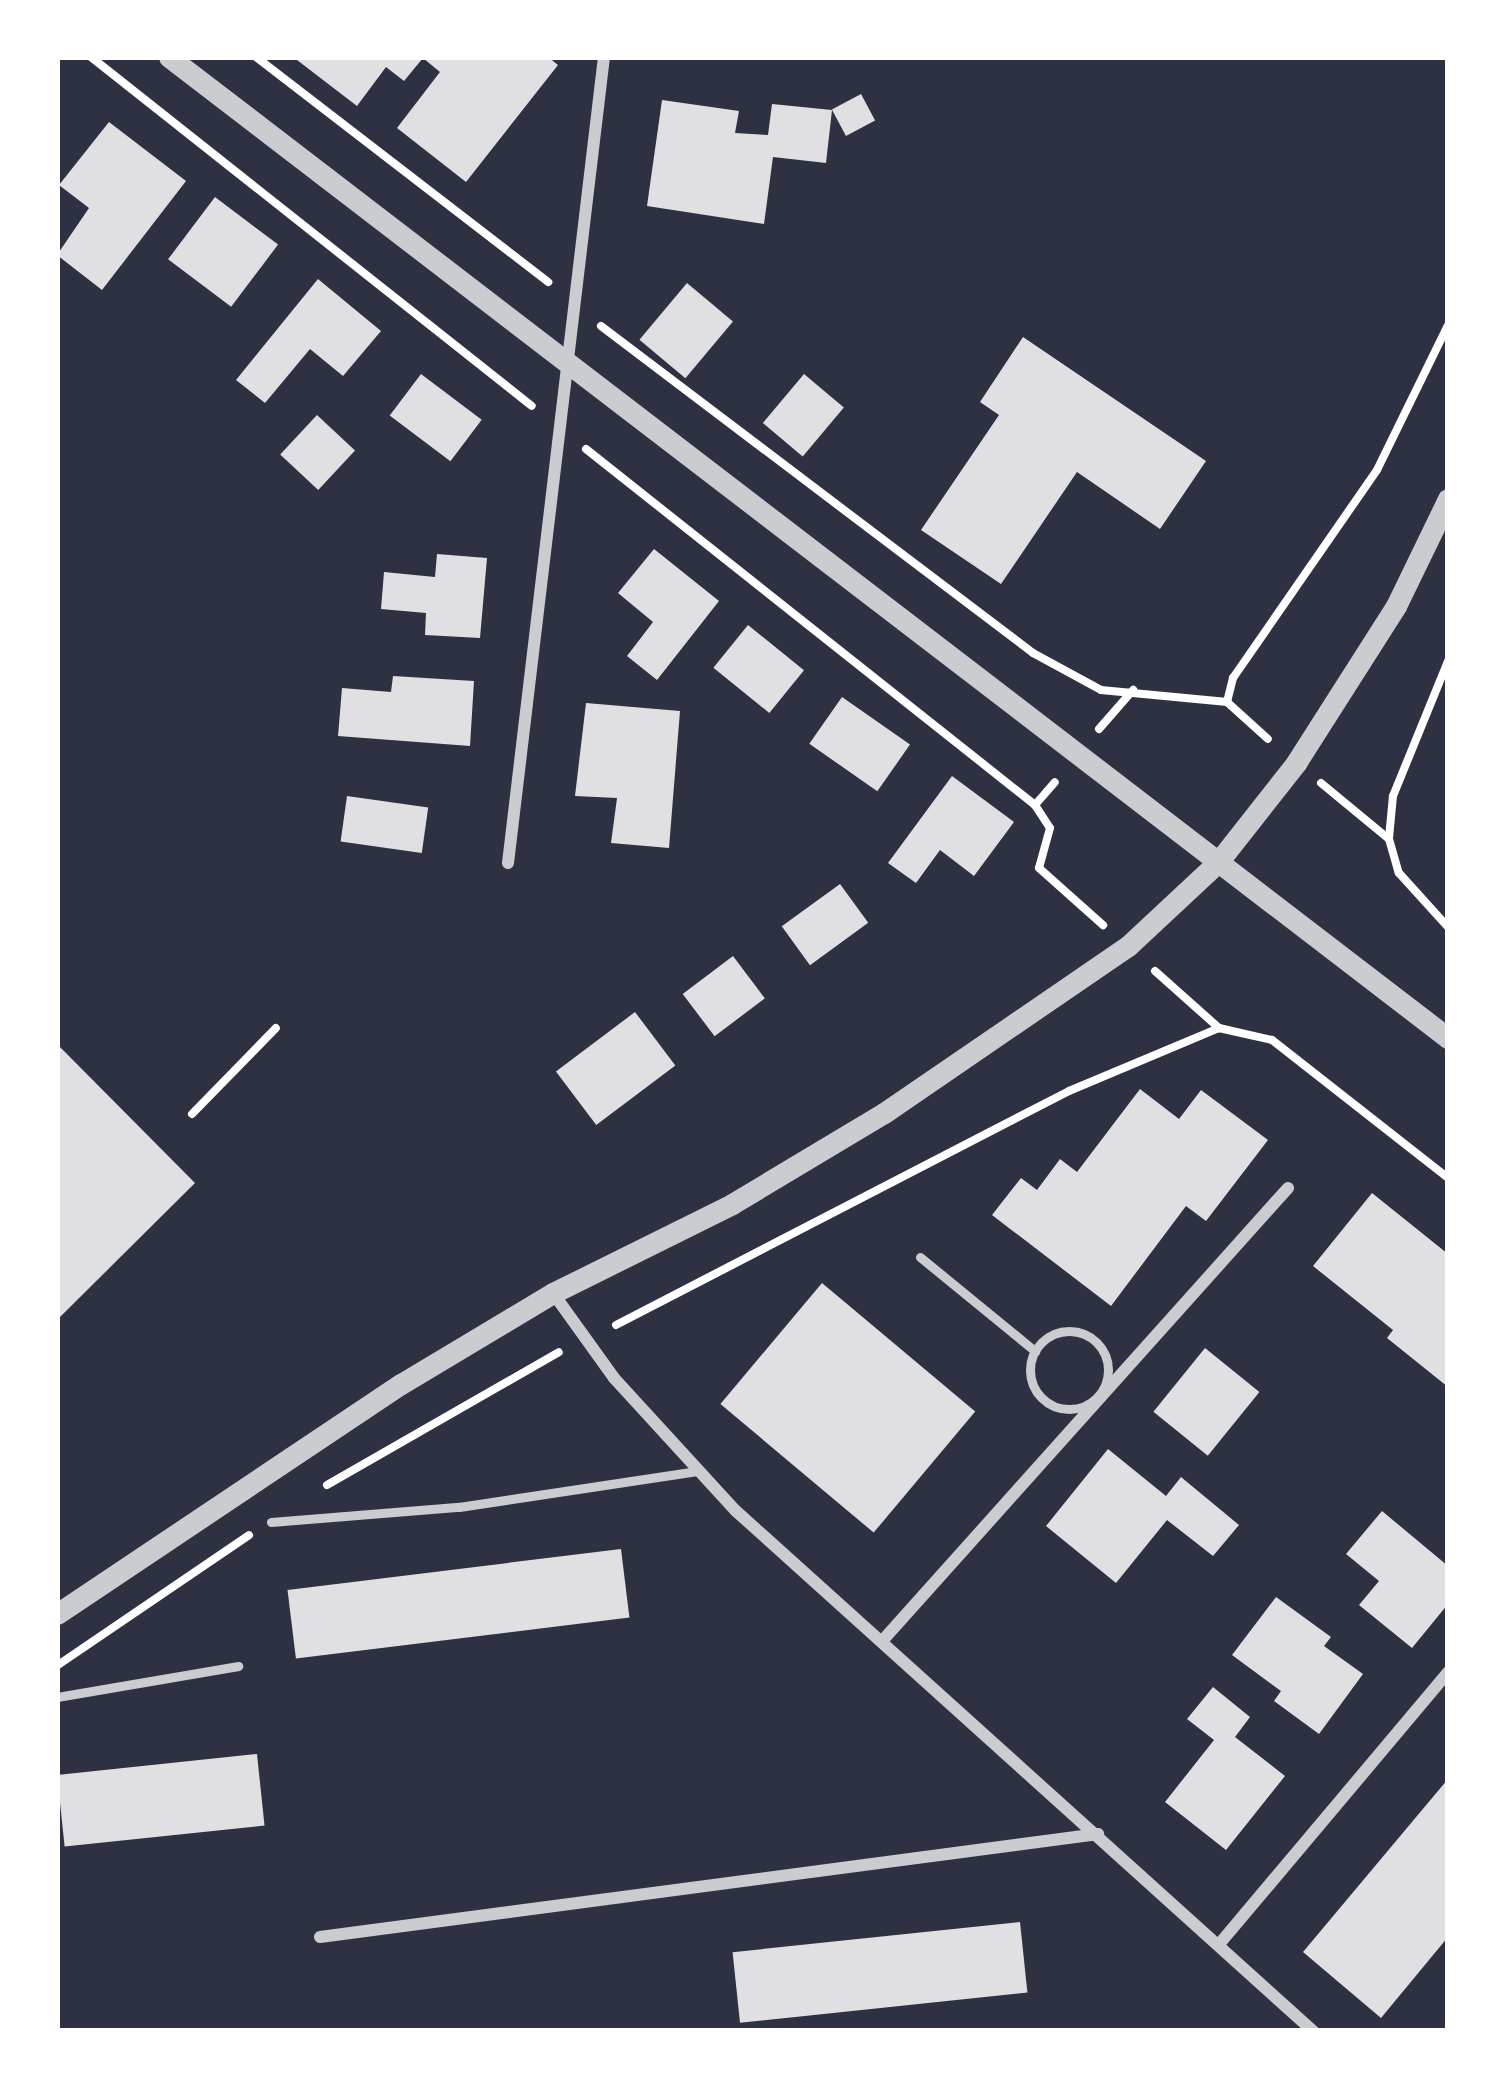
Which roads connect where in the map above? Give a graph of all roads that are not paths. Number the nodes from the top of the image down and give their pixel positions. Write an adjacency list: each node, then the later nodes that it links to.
1 (169, 57): 3 (street)
2 (604, 57): 3 (street)
3 (571, 372): 5 (street); 6 (street)
4 (1448, 499): 5 (street)
5 (1220, 861): 7 (street); 10 (street)
6 (508, 863)
7 (1448, 1038)
8 (1288, 1188): 12 (street)
9 (920, 1257): 11 (lane)
10 (553, 1293): 13 (street); 15 (street)
11 (1035, 1351): 12 (lane); 12 (lane)
12 (1099, 1395): 16 (street)
13 (697, 1471): 14 (lane); 16 (street)
14 (271, 1522)
15 (57, 1614)
16 (883, 1640): 20 (street)
17 (238, 1666): 19 (lane)
18 (1448, 1672): 22 (street)
19 (57, 1697)
20 (1098, 1834): 21 (street); 22 (street)
21 (320, 1937)
22 (1221, 1942): 23 (street)
23 (1313, 2031)

